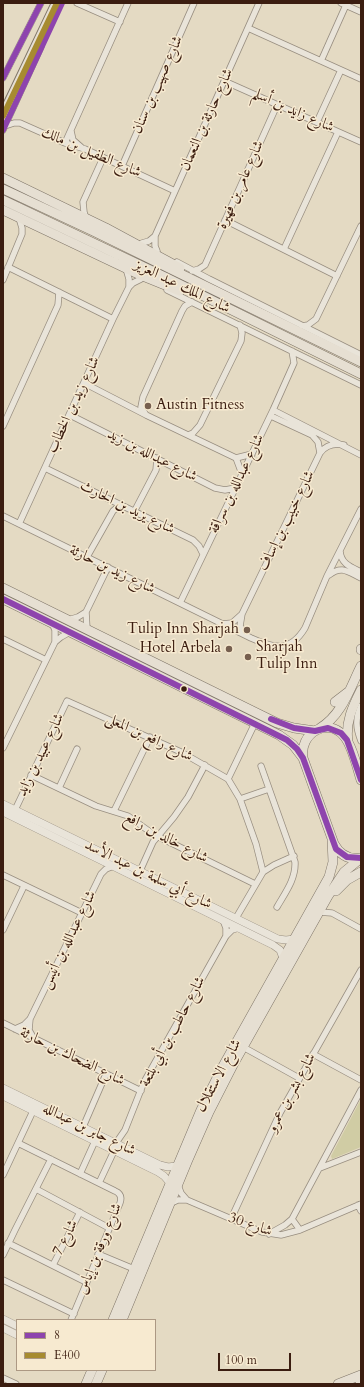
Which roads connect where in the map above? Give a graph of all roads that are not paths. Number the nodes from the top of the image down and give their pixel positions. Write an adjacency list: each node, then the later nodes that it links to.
1 (41, 3): 16 (street)
2 (49, 3): 15 (highway)
3 (56, 3): 15 (highway)
4 (62, 3): 22 (street)
5 (77, 3): 11 (street)
6 (128, 3): 11 (street)
7 (194, 3): 29 (street, شارع صهيب بن سنان)
8 (259, 3): 12 (street, شارع حارثة بن النعمان)
9 (343, 4): 10 (street); 13 (street)
10 (361, 12)
11 (120, 22): 23 (street)
12 (248, 28): 13 (street); 18 (street, شارع حارثة بن النعمان)
13 (321, 61): 14 (street)
14 (341, 70): 17 (street); 21 (street)
15 (19, 73): 19 (highway); 22 (highway)
16 (3, 78)
17 (361, 79)
18 (224, 81): 20 (street, شارع زايد بن أسلم); 32 (street, شارع حارثة بن النعمان)
19 (3, 100)
20 (277, 105): 21 (street, شارع زايد بن أسلم); 39 (street, شارع عامر بن فهيرة)
21 (317, 122): 24 (street, شارع زايد بن أسلم)
22 (4, 124): 26 (street, شارع الطفيل بن مالك)
23 (71, 132): 26 (street); 27 (street)
24 (338, 132): 25 (street, شارع زايد بن أسلم); 44 (street)
25 (361, 142)
26 (65, 143): 27 (street, شارع الطفيل بن مالك)
27 (84, 149): 28 (street, شارع الطفيل بن مالك)
28 (103, 158): 29 (street, شارع الطفيل بن مالك); 34 (street)
29 (122, 166): 32 (street, شارع الطفيل بن مالك)
30 (3, 177): 35 (main road)
31 (3, 189): 50 (main road, شارع الملك عبد العزيز)
32 (175, 191): 42 (street, شارع حارثة بن النعمان)
33 (3, 200): 57 (main road, شارع الملك عبد العزيز)
34 (83, 202): 35 (street); 38 (street)
35 (68, 209): 38 (main road)
36 (3, 210): 37 (main road)
37 (19, 217): 46 (main road); 48 (street)
38 (86, 218): 41 (main road)
39 (225, 220): 44 (street); 47 (street, شارع عامر بن فهيرة)
40 (361, 226): 51 (street)
41 (123, 236): 43 (street, شارع الملك عبد العزيز); 50 (main road)
42 (154, 236): 43 (street); 45 (street)
43 (142, 243): 45 (street, شارع الملك عبد العزيز)
44 (284, 249): 51 (street)
45 (157, 251): 50 (street, شارع الملك عبد العزيز)
46 (112, 261): 49 (street, شارع الملك عبد العزيز); 57 (main road)
47 (205, 264): 50 (street); 53 (street)
48 (8, 267): 54 (street); 56 (street)
49 (127, 272): 52 (street, شارع الملك عبد العزيز); 55 (street)
50 (190, 274): 53 (street, شارع الملك عبد العزيز); 71 (main road, شارع الملك عبد العزيز)
51 (337, 276): 62 (street)
52 (141, 279): 55 (street, شارع زيد بن الخطاب); 59 (street, شارع الملك عبد العزيز)
53 (209, 279): 64 (street, شارع الملك عبد العزيز)
54 (3, 280)
55 (129, 287): 61 (street, شارع زيد بن الخطاب)
56 (59, 292): 58 (street); 60 (street)
57 (202, 297): 73 (main road, شارع الملك عبد العزيز)
58 (70, 298): 60 (street); 61 (street)
59 (192, 302): 63 (street, شارع الملك عبد العزيز); 78 (street)
60 (58, 305): 79 (street)
61 (113, 319): 74 (street, شارع زيد بن الخطاب)
62 (316, 319): 64 (street); 65 (street)
63 (240, 325): 67 (street, شارع الملك عبد العزيز); 80 (street)
64 (302, 326): 65 (street, شارع الملك عبد العزيز)
65 (318, 334): 68 (street, شارع الملك عبد العزيز)
66 (361, 349): 68 (street)
67 (292, 351): 70 (street, شارع الملك عبد العزيز); 72 (street)
68 (354, 351): 69 (street)
69 (361, 355)
70 (305, 357): 72 (street); 75 (street, شارع الملك عبد العزيز)
71 (361, 362)
72 (294, 364): 76 (street, شارع عبدالله بن سراقة)
73 (360, 376)
74 (84, 383): 77 (street, شارع زيد بن الخطاب); 78 (street)
75 (361, 385)
76 (272, 413): 81 (street); 82 (street); 83 (street, شارع عبدالله بن سراقة)
77 (70, 415): 85 (street, شارع عبدالله بن زيد); 87 (street, شارع زيد بن الخطاب)
78 (146, 415): 80 (street)
79 (3, 426)
80 (188, 435): 86 (street)
81 (344, 445): 82 (street, شارع خبيب بن إساف); 84 (street)
82 (320, 453): 106 (street, شارع خبيب بن إساف)
83 (252, 454): 86 (street); 88 (street, شارع عبدالله بن سراقة)
84 (361, 455)
85 (157, 458): 89 (street, شارع عبدالله بن زيد); 92 (street)
86 (236, 458): 88 (street)
87 (45, 468): 90 (street, شارع يزيد بن الحارث); 94 (street, شارع زيد بن الخطاب)
88 (242, 474): 89 (street, شارع عبدالله بن سراقة)
89 (236, 488): 96 (street, شارع عبدالله بن سراقة)
90 (120, 505): 92 (street, شارع يزيد بن الحارث); 97 (street)
91 (361, 509): 95 (street, شارع زيد بن حارثة)
92 (134, 512): 96 (street, شارع يزيد بن الحارث)
93 (3, 516): 94 (street, شارع زيد بن حارثة)
94 (19, 524): 97 (street, شارع زيد بن حارثة)
95 (340, 550): 99 (street); 100 (street, شارع زيد بن حارثة)
96 (203, 554): 104 (street, شارع عبدالله بن سراقة)
97 (87, 557): 98 (street, شارع زيد بن حارثة)
98 (108, 567): 104 (street, شارع زيد بن حارثة); 105 (street)
99 (361, 572)
100 (327, 576): 101 (street); 112 (street, شارع زيد بن حارثة)
101 (361, 578)
102 (3, 588): 107 (main road)
103 (3, 599): 108 (main road)
104 (180, 603): 109 (street, شارع زيد بن حارثة)
105 (86, 612): 107 (street); 110 (street)
106 (242, 614): 109 (street); 112 (street)
107 (68, 620): 110 (main road)
108 (52, 623): 111 (main road); 114 (street)
109 (221, 624): 112 (street, شارع زيد بن حارثة)
110 (87, 629): 123 (main road)
111 (71, 632): 114 (street); 122 (main road)
112 (248, 637)
113 (3, 639): 115 (street)
114 (55, 642): 115 (street)
115 (46, 660): 127 (street)
116 (361, 666): 117 (main road)
117 (349, 691): 120 (main road); 123 (main road)
118 (360, 693): 126 (main road)
119 (67, 700): 124 (street, شارع رافع بن المعلى); 132 (street, شارع عبيد بن زايد)
120 (335, 702)
121 (361, 706): 125 (street)
122 (255, 723): 129 (main road); 133 (street)
123 (317, 730): 126 (main road); 129 (main road)
124 (150, 738): 130 (street, شارع رافع بن المعلى); 140 (street)
125 (361, 741)
126 (349, 745): 134 (main road)
127 (3, 748)
128 (76, 749): 135 (street)
129 (303, 758): 143 (main road)
130 (205, 765): 133 (street, شارع رافع بن المعلى); 142 (street)
131 (261, 766): 136 (street)
132 (31, 775): 135 (street, شارع خالد بن رافع); 139 (street, شارع عبيد بن زايد)
133 (228, 779): 137 (street)
134 (361, 779)
135 (59, 788): 140 (street, شارع خالد بن رافع)
136 (269, 789): 137 (street); 144 (street)
137 (240, 799): 148 (street)
138 (3, 804): 139 (street, شارع أبي سلمة بن عبد الأسد)
139 (14, 810): 147 (street, شارع أبي سلمة بن عبد الأسد)
140 (114, 811): 142 (street, شارع خالد بن رافع)
141 (3, 812): 146 (street, شارع أبي سلمة بن عبد الأسد)
142 (158, 836): 147 (street); 151 (street, شارع خالد بن رافع)
143 (332, 839): 145 (main road); 165 (main road)
144 (294, 856): 148 (street); 154 (street)
145 (361, 858): 153 (main road, شارع الاستقلال)
146 (114, 866): 156 (street, شارع عبدالله بن أنيس); 159 (street, شارع أبي سلمة بن عبد الأسد)
147 (140, 871): 158 (street, شارع أبي سلمة بن عبد الأسد)
148 (263, 872): 151 (street)
149 (361, 872): 153 (main road)
150 (3, 875): 152 (street)
151 (255, 884): 158 (street)
152 (24, 886): 156 (street); 163 (street)
153 (327, 898): 155 (main road, شارع الاستقلال); 157 (street)
154 (277, 907)
155 (319, 912): 157 (street); 166 (main road, شارع الاستقلال)
156 (82, 913): 168 (street, شارع عبدالله بن أنيس)
157 (332, 913): 162 (street)
158 (236, 918): 160 (street, شارع أبي سلمة بن عبد الأسد)
159 (223, 920): 161 (street, شارع أبي سلمة بن عبد الأسد); 164 (street)
160 (254, 927): 161 (street); 165 (street, شارع أبي سلمة بن عبد الأسد)
161 (242, 929): 164 (street, شارع حاطب بن أبي بلتعة); 166 (street, شارع أبي سلمة بن عبد الأسد)
162 (361, 929)
163 (3, 930)
164 (226, 936): 179 (street, شارع حاطب بن أبي بلتعة)
165 (294, 938): 166 (main road)
166 (287, 959): 172 (main road, شارع الاستقلال); 190 (main road, شارع الاستقلال)
167 (361, 970): 173 (street, شارع بشر بن عمرو)
168 (30, 1019): 170 (street); 171 (street)
169 (3, 1023): 170 (street, شارع الضحاك بن حارثة)
170 (15, 1029): 171 (street, شارع الضحاك بن حارثة)
171 (35, 1039): 174 (street, شارع الضحاك بن حارثة)
172 (243, 1047): 175 (street); 195 (main road, شارع الاستقلال)
173 (313, 1054): 175 (street, شارع بشر بن عمرو); 176 (street)
174 (106, 1074): 179 (street, شارع الضحاك بن حارثة); 182 (street)
175 (299, 1078): 202 (street, شارع بشر بن عمرو)
176 (361, 1080)
177 (3, 1088): 182 (street, شارع جابر بن عبدالله)
178 (361, 1090): 191 (street)
179 (141, 1092): 183 (street, شارع حاطب بن أبي بلتعة)
180 (4, 1098): 181 (street, شارع جابر بن عبدالله)
181 (33, 1111): 184 (street, شارع جابر بن عبدالله); 185 (street)
182 (83, 1127): 186 (street, شارع جابر بن عبدالله)
183 (124, 1130): 186 (street, شارع حاطب بن أبي بلتعة); 187 (street, شارع حاطب بن أبي بلتعة)
184 (95, 1141): 187 (street, شارع جابر بن عبدالله); 192 (street)
185 (18, 1143): 189 (street, شارع ورقة بن إياس); 193 (street)
186 (116, 1143): 187 (street, شارع جابر بن عبدالله)
187 (120, 1151): 190 (street, شارع جابر بن عبدالله); 194 (street); 195 (street, شارع جابر بن عبدالله)
188 (361, 1152): 191 (street)
189 (52, 1159): 192 (street, شارع ورقة بن إياس); 196 (street)
190 (176, 1166): 195 (main road, شارع الاستقلال)
191 (320, 1168): 203 (street)
192 (80, 1174): 194 (street, شارع ورقة بن إياس)
193 (3, 1175)
194 (99, 1183): 204 (street, شارع ورقة بن إياس)
195 (173, 1184): 197 (street); 198 (main road, شارع الاستقلال); 211 (main road, شارع الاستقلال)
196 (36, 1189): 201 (street); 207 (street)
197 (187, 1200): 198 (street); 202 (street, شارع 30)
198 (170, 1203): 218 (main road, شارع الاستقلال)
199 (360, 1204): 200 (street); 205 (street, شارع 30)
200 (361, 1211)
201 (80, 1212): 204 (street); 210 (street, شارع 7)
202 (231, 1219): 206 (street, شارع 30)
203 (292, 1219): 205 (street); 206 (street)
204 (109, 1228): 208 (street, شارع ورقة بن إياس)
205 (300, 1230): 206 (street, شارع 30)
206 (269, 1234)
207 (8, 1243): 209 (street); 210 (street)
208 (98, 1254): 211 (street); 213 (street, شارع ورقة بن إياس)
209 (3, 1255)
210 (52, 1265): 213 (street)
211 (134, 1270): 217 (main road, شارع الاستقلال)
212 (3, 1280): 214 (street)
213 (86, 1282): 214 (street, شارع ورقة بن إياس)
214 (74, 1314): 216 (street, شارع ورقة بن إياس)
215 (3, 1319): 219 (street)
216 (72, 1319)
217 (113, 1319)
218 (122, 1319)
219 (16, 1326)
220 (3, 1328): 221 (street)
221 (16, 1334)
222 (102, 1371): 226 (main road)
223 (361, 1375): 227 (main road)
224 (3, 1378): 225 (street)
225 (16, 1384)
226 (96, 1384)
227 (338, 1384)

